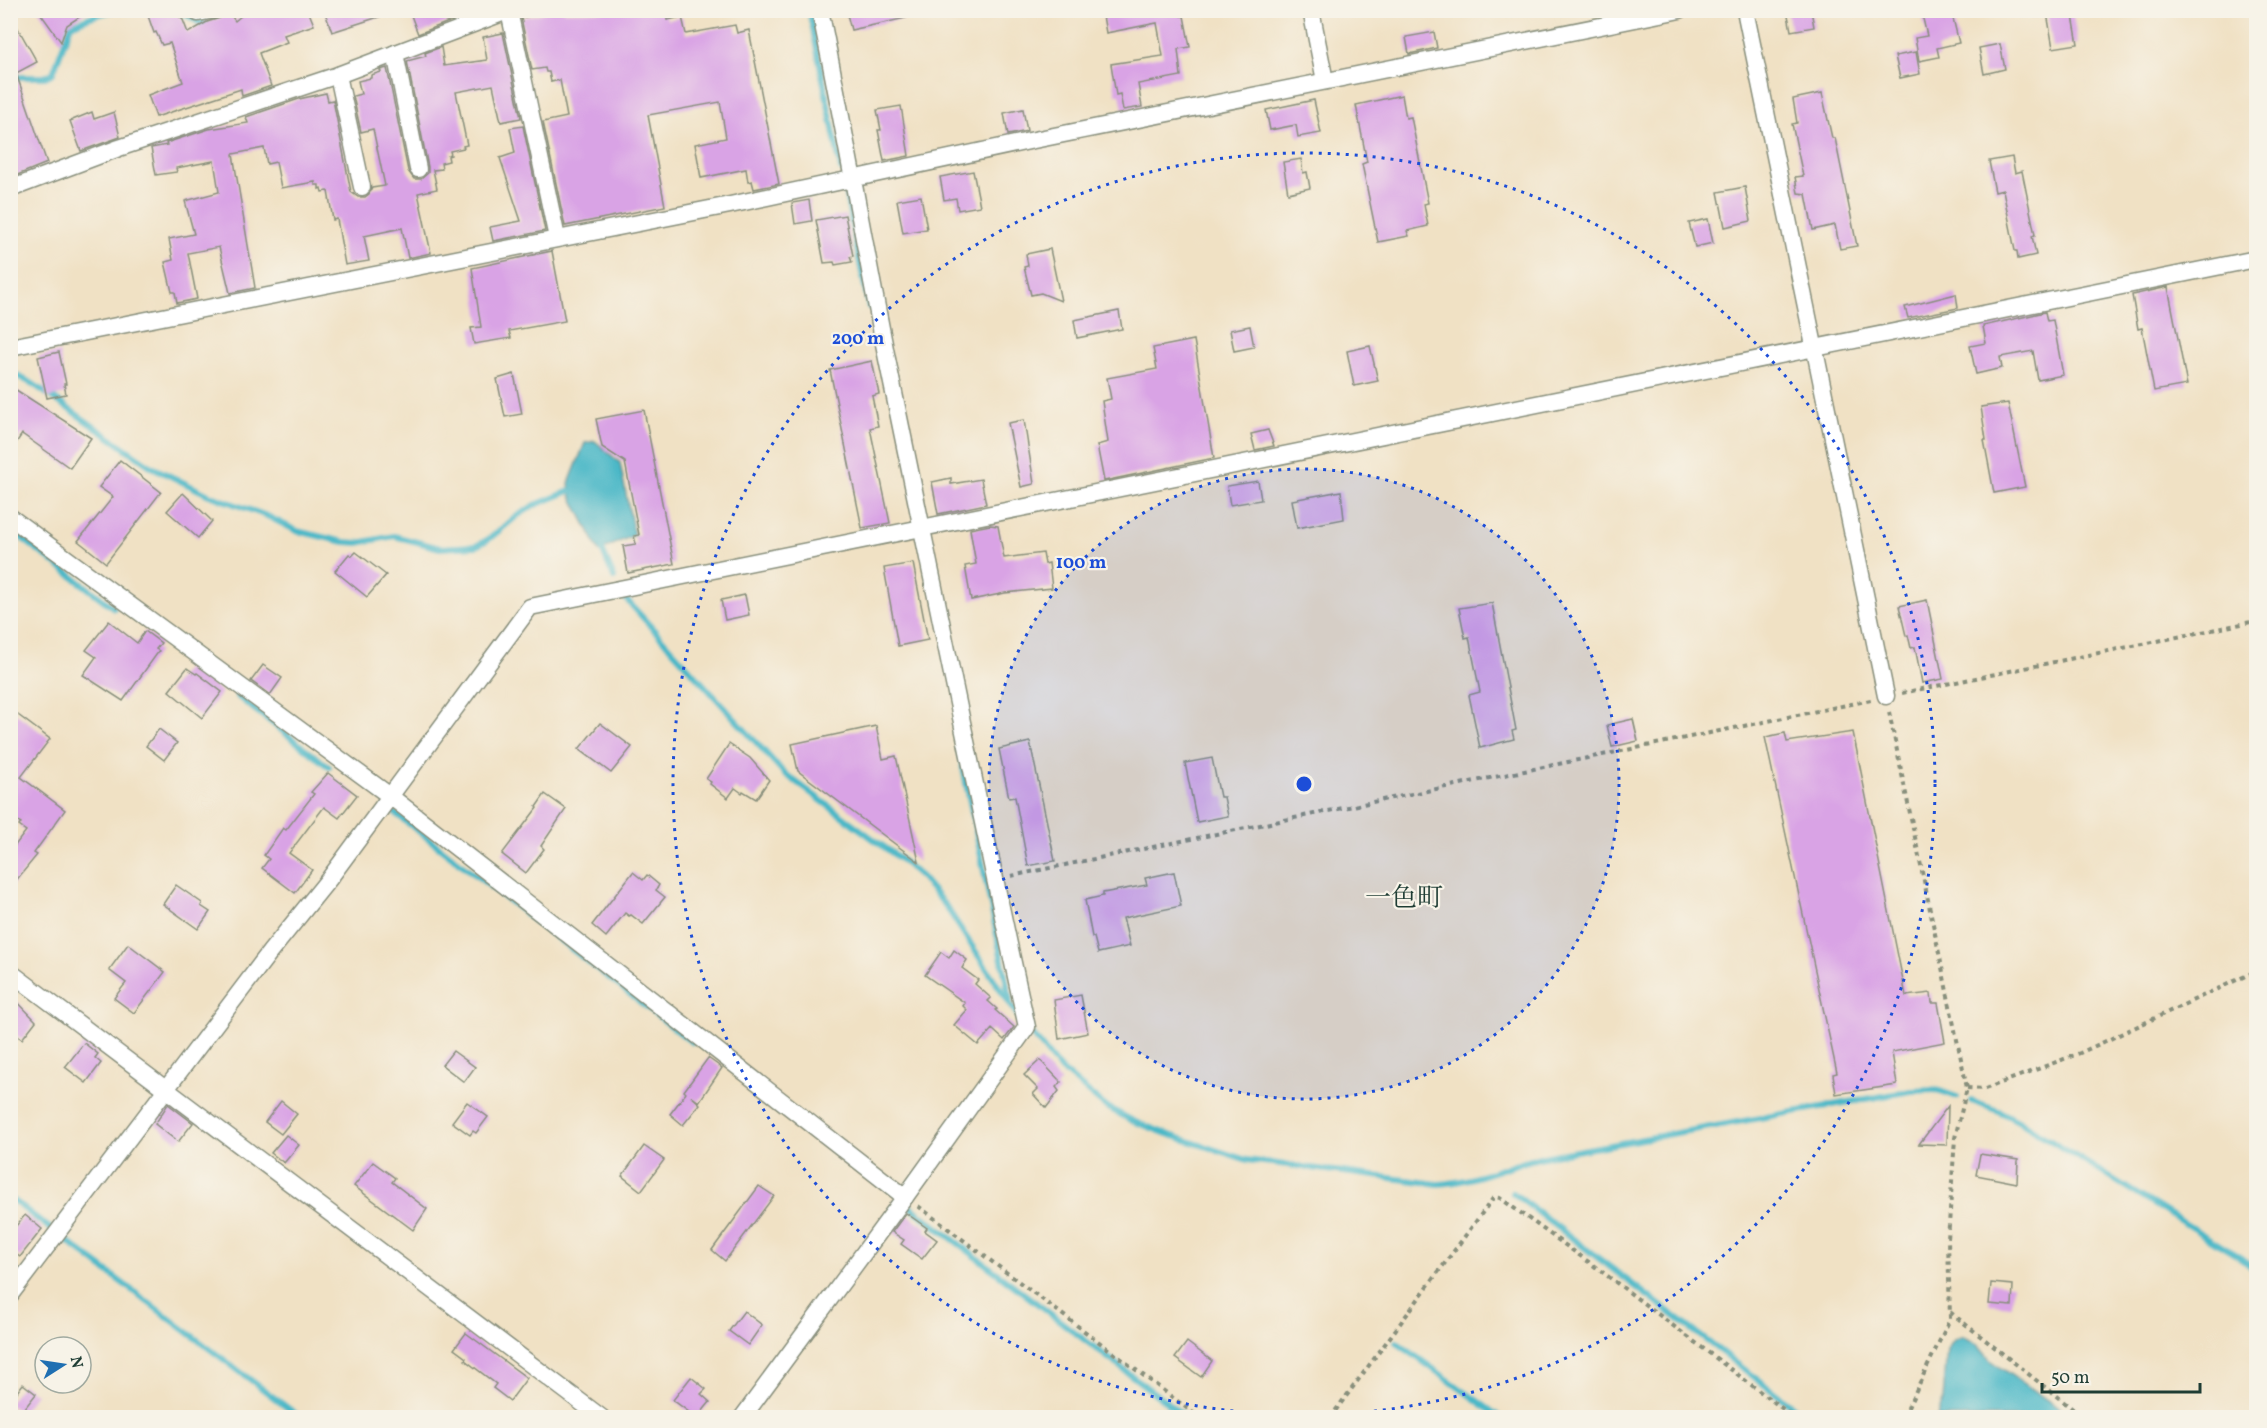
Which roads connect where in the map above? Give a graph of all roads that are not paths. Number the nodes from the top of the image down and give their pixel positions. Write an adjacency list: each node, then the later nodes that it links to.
1 (193, 10): 2 (street)
2 (214, 10)
3 (820, 10): 12 (street)
4 (1311, 10): 10 (street)
5 (1680, 10): 10 (street)
6 (1745, 10): 18 (street)
7 (510, 11): 8 (street); 15 (street)
8 (395, 53): 9 (street); 11 (street)
9 (338, 75): 13 (street); 14 (street)
10 (1325, 81): 12 (street)
11 (418, 169)
12 (854, 179): 15 (street); 20 (street)
13 (362, 187)
14 (10, 189)
15 (557, 238): 17 (street)
16 (2256, 259): 18 (street)
17 (10, 347)
18 (1814, 348): 20 (street); 21 (street)
19 (10, 517): 22 (street)
20 (922, 528): 22 (street); 25 (street)
21 (1886, 696)
22 (390, 796): 24 (street); 25 (street)
23 (10, 972): 24 (street)
24 (166, 1088): 26 (street); 27 (street)
25 (905, 1197): 28 (street)
26 (10, 1295)
27 (602, 1418)
28 (742, 1418)

